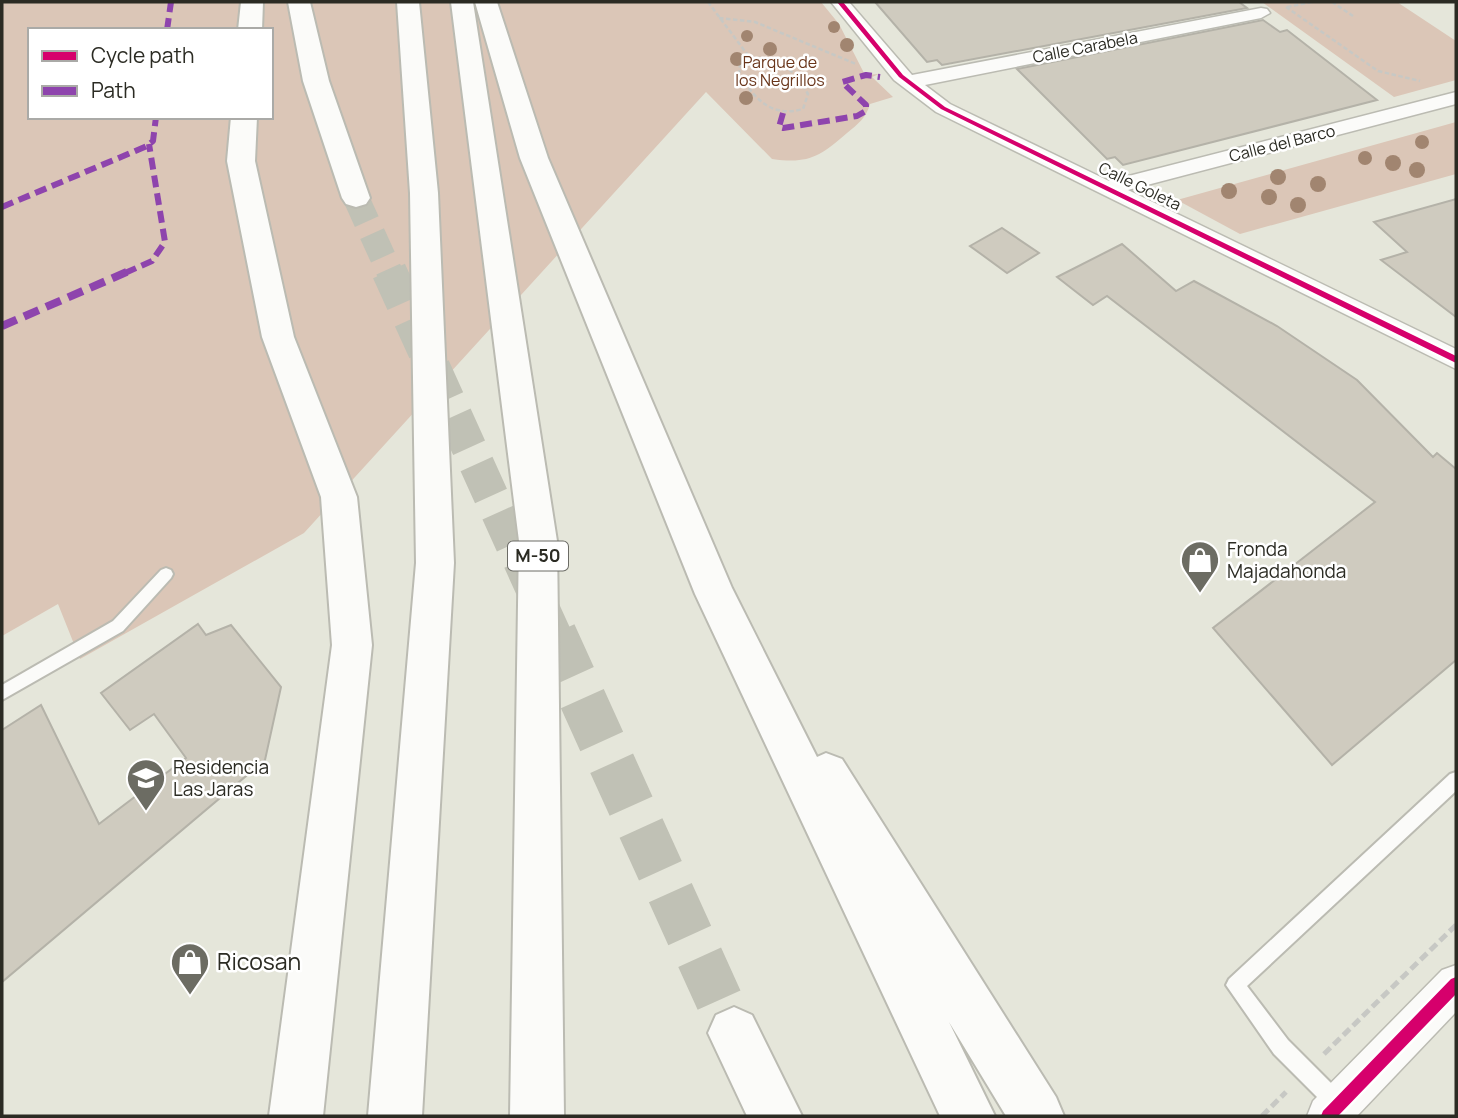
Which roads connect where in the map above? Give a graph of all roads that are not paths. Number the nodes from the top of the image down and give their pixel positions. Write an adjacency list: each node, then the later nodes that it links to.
1 (252, 2): 8 (highway)
2 (299, 2): 13 (highway)
3 (408, 2): 23 (highway)
4 (462, 2): 24 (highway, M-50)
5 (486, 2): 16 (highway)
6 (840, 2): 9 (street, Calle Goleta)
7 (1270, 10): 9 (street, Calle Carabela)
8 (250, 28)
9 (908, 82): 12 (street, Calle Goleta)
10 (1456, 99): 12 (street, Calle del Barco)
11 (244, 119): 22 (highway)
12 (1108, 188): 14 (street, Calle Goleta)
13 (356, 198)
14 (1456, 360)
15 (166, 574): 17 (lane)
16 (715, 594): 26 (highway); 27 (highway)
17 (2, 693)
18 (1456, 780): 21 (lane)
19 (1456, 984): 21 (street)
20 (734, 1032): 25 (highway)
21 (1334, 1111)
22 (296, 1116)
23 (395, 1116)
24 (537, 1116)
25 (775, 1116)
26 (968, 1116)
27 (1037, 1116)

